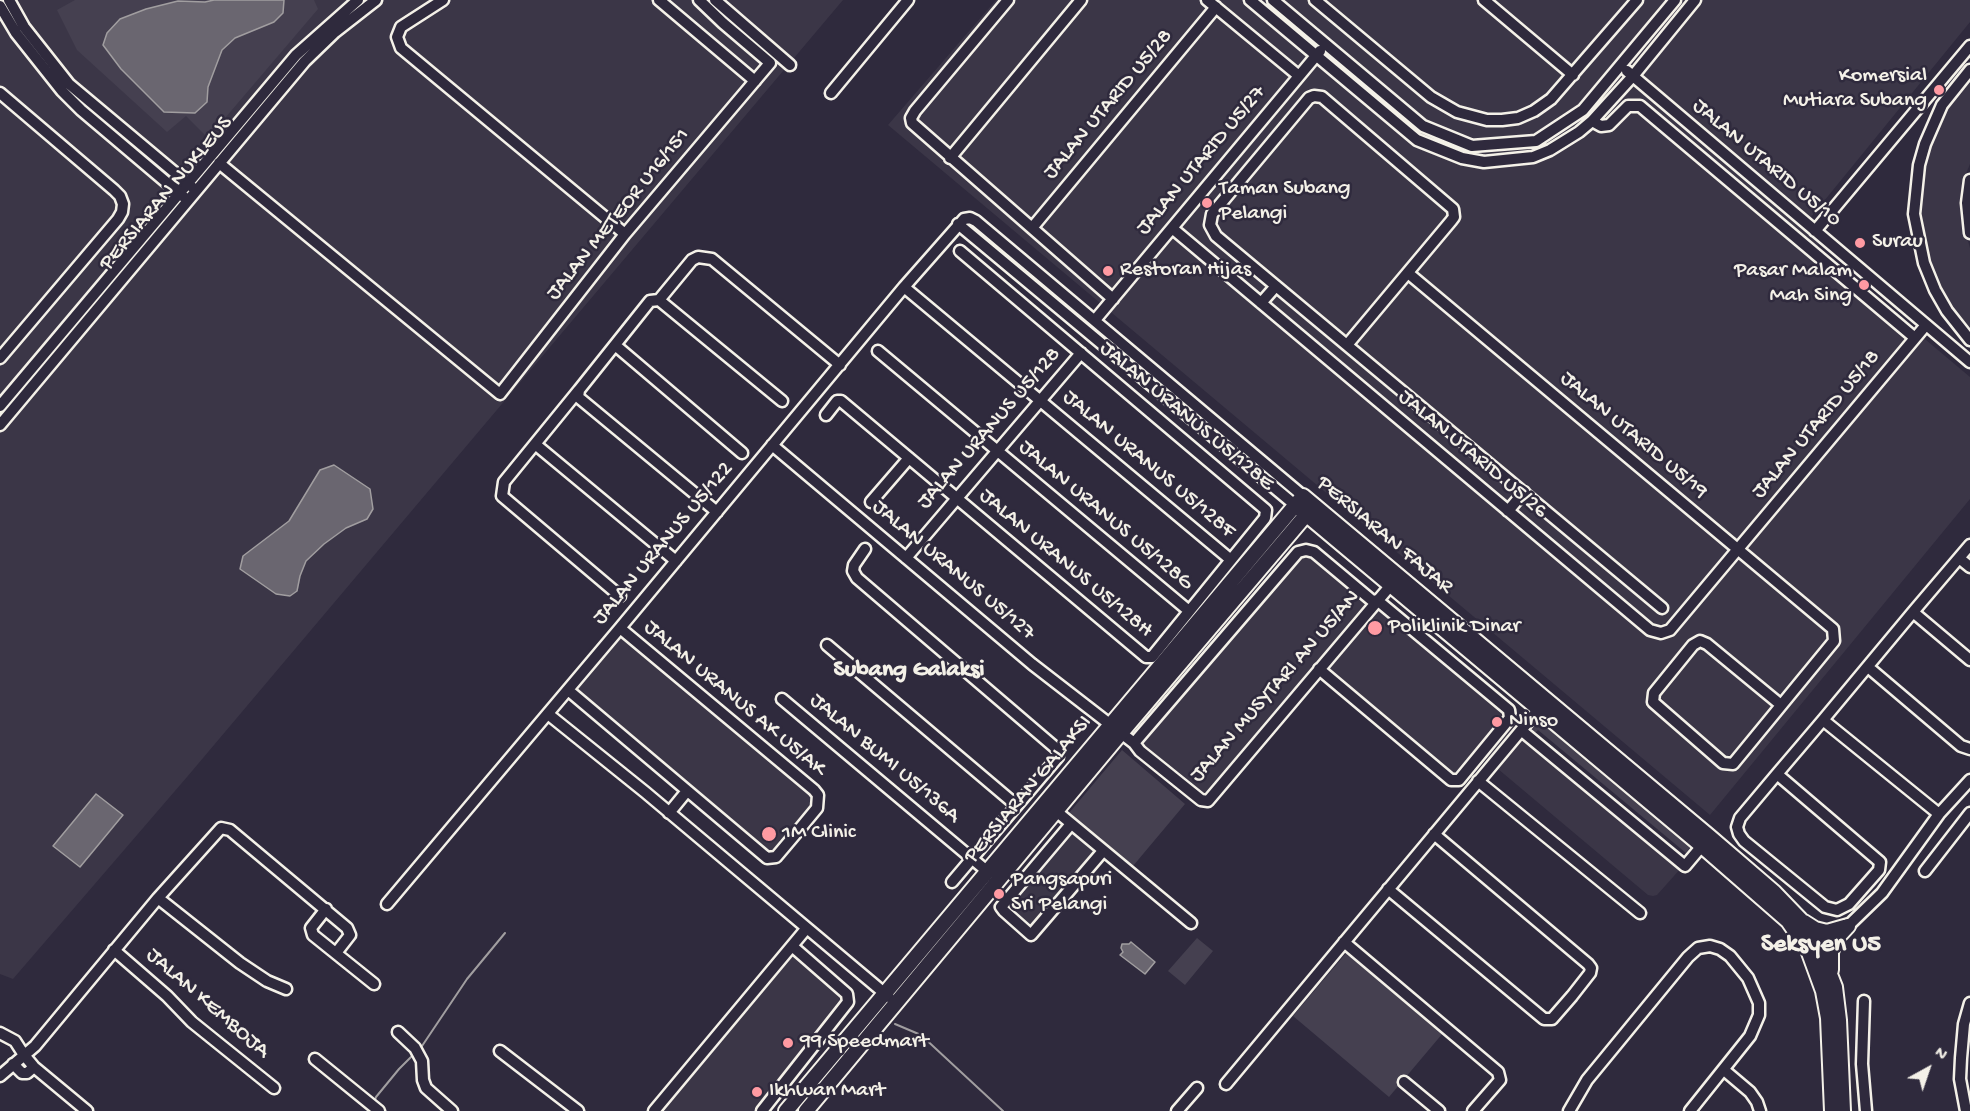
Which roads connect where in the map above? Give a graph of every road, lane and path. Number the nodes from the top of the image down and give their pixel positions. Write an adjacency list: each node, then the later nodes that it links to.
1 (358, 0): 35 (street, PERSIARAN NUKLEUS)
2 (376, 0): 33 (street, PERSIARAN NUKLEUS)
3 (443, 0): 42 (street)
4 (659, 0): 28 (street)
5 (699, 0): 28 (street, JALAN METEOR U16/151)
6 (715, 0): 22 (street)
7 (908, 0): 30 (street)
8 (1008, 0): 32 (street)
9 (1081, 0): 32 (street)
10 (1250, 0): 21 (street)
11 (1274, 0): 19 (street)
12 (1315, 0): 25 (street)
13 (1484, 0): 25 (street)
14 (1637, 0): 25 (street)
15 (1675, 0): 23 (street)
16 (1695, 0): 27 (street)
17 (1212, 4): 26 (street, JALAN UTARID U5/27); 38 (street, JALAN UTARID U5/28)
18 (5, 9): 35 (street); 36 (street)
19 (1326, 43): 21 (street, JALAN UTARID U5/27); 23 (street)
20 (1970, 46): 40 (street)
21 (1316, 56): 26 (street, JALAN UTARID U5/27); 31 (street)
22 (790, 65)
23 (1621, 65): 27 (street, JALAN UTARID U5/10)
24 (1970, 70): 55 (street)
25 (1573, 75)
26 (1299, 76): 39 (street, JALAN UTARID U5/27)
27 (1633, 76): 31 (street); 40 (street, JALAN UTARID U5/10)
28 (755, 81): 42 (street, JALAN METEOR U16/151)
29 (0, 93): 60 (street)
30 (831, 93)
31 (1592, 121): 43 (street)
32 (950, 158): 38 (street)
33 (219, 163): 35 (street, PERSIARAN NUKLEUS); 42 (street, JALAN METEOR U16/151)
34 (1970, 180): 41 (street)
35 (192, 187): 36 (street, PERSIARAN NUKLEUS)
36 (184, 197): 67 (street, PERSIARAN NUKLEUS); 69 (street, PERSIARAN NUKLEUS)
37 (958, 224): 46 (street, PERSIARAN FAJAR); 48 (street, JALAN URANUS U5/122); 52 (street, PERSIARAN FAJAR)
38 (1032, 228): 49 (street)
39 (1172, 228): 49 (street, JALAN UTARID U5/27); 51 (street, JALAN UTARID U5/26)
40 (1818, 233): 43 (street); 53 (street, JALAN UTARID U5/10)
41 (1970, 233)
42 (626, 234)
43 (1809, 249): 54 (street)
44 (960, 251): 59 (street, JALAN URANUS U5/128E)
45 (1408, 273): 47 (street); 57 (street); 84 (street, JALAN UTARID U5/19)
46 (1021, 276): 52 (street); 63 (street, PERSIARAN FAJAR)
47 (1276, 285): 51 (street); 57 (street)
48 (904, 287): 62 (street, JALAN URANUS U5/122); 66 (street, JALAN URANUS U5/128F)
49 (1113, 299): 52 (street, JALAN UTARID U5/27)
50 (660, 300): 56 (street); 62 (street); 65 (street)
51 (1261, 303): 80 (street, JALAN UTARID U5/26)
52 (1095, 320): 63 (street); 77 (street, PERSIARAN FAJAR)
53 (1926, 325): 54 (street, JALAN UTARID U5/18); 61 (street, JALAN UTARID U5/10)
54 (1915, 338): 84 (street, JALAN UTARID U5/18)
55 (1970, 340)
56 (615, 345): 64 (street); 73 (street)
57 (1347, 345): 75 (street)
58 (878, 351): 72 (street, JALAN URANUS U5/128G)
59 (1081, 353): 66 (street, JALAN URANUS U5/128); 87 (street, JALAN URANUS U5/128E)
60 (0, 358)
61 (1970, 362)
62 (840, 364): 71 (street, JALAN URANUS U5/122)
63 (1155, 388): 77 (street, PERSIARAN FAJAR)
64 (579, 393): 70 (street); 81 (street)
65 (782, 401)
66 (1040, 401): 72 (street, JALAN URANUS U5/128); 87 (street, JALAN URANUS U5/128F)
67 (0, 406)
68 (826, 415): 74 (street, JALAN URANUS U5/128H)
69 (0, 424)
70 (535, 444): 88 (street); 91 (street)
71 (772, 445): 81 (street, JALAN URANUS U5/122); 85 (street, JALAN URANUS U5/127)
72 (997, 451): 76 (street, JALAN URANUS U5/128); 94 (street, JALAN URANUS U5/128G)
73 (742, 453)
74 (909, 458): 76 (street, JALAN URANUS U5/128H); 78 (street)
75 (1524, 492): 80 (street); 93 (street)
76 (956, 499): 85 (street, JALAN URANUS U5/128); 94 (street, JALAN URANUS U5/128H)
77 (1299, 500): 79 (main road, PERSIARAN FAJAR); 107 (main road, PERSIARAN GALAKSI)
78 (871, 502)
79 (1310, 510): 90 (main road, PERSIARAN FAJAR); 103 (main road, PERSIARAN FAJAR); 107 (main road, PERSIARAN GALAKSI)
80 (1508, 511): 84 (street, JALAN UTARID U5/26)
81 (717, 512): 88 (street, JALAN URANUS U5/122)
82 (1970, 545): 86 (street)
83 (865, 549): 115 (street)
84 (1738, 550): 104 (street, JALAN UTARID U5/19)
85 (906, 558): 107 (street, JALAN URANUS U5/127)
86 (1959, 558): 89 (street); 95 (street)
87 (1231, 560): 94 (street)
88 (676, 561): 96 (street, JALAN URANUS U5/122)
89 (1970, 567)
90 (1391, 585): 92 (street, JALAN MUSYTARI AN U5/AN); 103 (main road, PERSIARAN FAJAR)
91 (620, 596)
92 (1376, 601): 100 (street, JALAN MUSYTARI AN U5/AN); 100 (street); 109 (street)
93 (1662, 608)
94 (1189, 611)
95 (1913, 612): 98 (street); 99 (street)
96 (620, 628): 101 (street, JALAN URANUS U5/122); 114 (street, JALAN URANUS AK U5/AK)
97 (826, 645): 115 (street)
98 (1970, 660)
99 (1868, 667): 106 (street); 110 (street)
100 (1319, 669): 109 (street, JALAN MUSYTARI AN U5/AN)
101 (568, 690): 105 (street, JALAN URANUS U5/122); 114 (street, JALAN URANUS AK U5/AK)
102 (782, 699): 124 (street, JALAN BUMI U5/136A)
103 (1544, 704): 108 (street); 122 (main road, PERSIARAN FAJAR)
104 (1781, 705): 104 (street)
105 (548, 714): 117 (street); 130 (street, JALAN URANUS U5/122)
106 (1823, 720): 111 (street); 119 (street)
107 (1116, 728): 109 (street, JALAN URANUS U5/127); 116 (main road, PERSIARAN GALAKSI)
108 (1522, 731): 113 (street); 122 (street)
109 (1134, 743)
110 (1970, 749)
111 (1777, 774): 111 (street)
112 (1970, 780): 119 (street)
113 (1478, 781): 121 (street); 132 (street)
114 (687, 791): 117 (street)
115 (1016, 805): 124 (street)
116 (1051, 807): 120 (street); 126 (main road, PERSIARAN GALAKSI); 147 (main road, PERSIARAN GALAKSI)
117 (669, 813): 136 (street)
118 (1970, 813): 125 (street)
119 (1939, 814): 135 (street)
120 (1071, 824): 123 (street); 123 (street)
121 (1434, 834): 128 (street); 128 (street)
122 (1706, 841): 133 (main road, PERSIARAN FAJAR); 139 (main road)
123 (1103, 850): 134 (street)
124 (972, 858): 126 (street, JALAN BUMI U5/136A); 127 (street)
125 (1926, 871)
126 (988, 872): 145 (main road, PERSIARAN GALAKSI)
127 (952, 882)
128 (1388, 889): 137 (street)
129 (158, 898): 131 (street); 140 (street); 144 (street)
130 (387, 904)
131 (326, 909): 141 (street); 141 (street)
132 (1640, 913)
133 (1800, 919): 135 (main road); 139 (main road, PERSIARAN FAJAR)
134 (1191, 923)
135 (1848, 926): 139 (street); 143 (main road)
136 (807, 929): 138 (street); 145 (street)
137 (1344, 942): 159 (street); 172 (street)
138 (792, 946): 166 (street); 167 (street)
139 (1813, 947): 143 (main road, PERSIARAN FAJAR); 176 (main road)
140 (114, 950): 152 (street); 160 (street, JALAN KEMBOJA)
141 (336, 953): 142 (street)
142 (374, 984)
143 (1834, 987): 177 (main road, PERSIARAN FAJAR)
144 (286, 989)
145 (885, 993): 147 (street); 168 (main road, PERSIARAN GALAKSI)
146 (1864, 1001): 178 (street)
147 (897, 1003): 169 (main road, PERSIARAN GALAKSI)
148 (1970, 1004): 179 (street)
149 (398, 1032): 164 (street)
150 (0, 1033): 152 (street)
151 (500, 1051): 165 (street)
152 (24, 1055): 154 (street); 155 (street)
153 (315, 1059): 162 (street)
154 (13, 1064): 155 (street); 157 (street)
155 (34, 1066): 163 (street)
156 (1724, 1070): 173 (street); 174 (street); 175 (street)
157 (0, 1076)
158 (1404, 1082): 171 (street)
159 (1226, 1084)
160 (274, 1088)
161 (1197, 1088): 170 (street)
162 (374, 1107)
163 (87, 1111)
164 (452, 1111)
165 (578, 1111)
166 (654, 1111)
167 (762, 1111)
168 (786, 1111)
169 (806, 1111)
170 (1177, 1111)
171 (1439, 1111)
172 (1473, 1111)
173 (1569, 1111)
174 (1690, 1111)
175 (1760, 1111)
176 (1832, 1111)
177 (1843, 1111)
178 (1866, 1111)
179 (1966, 1111)

